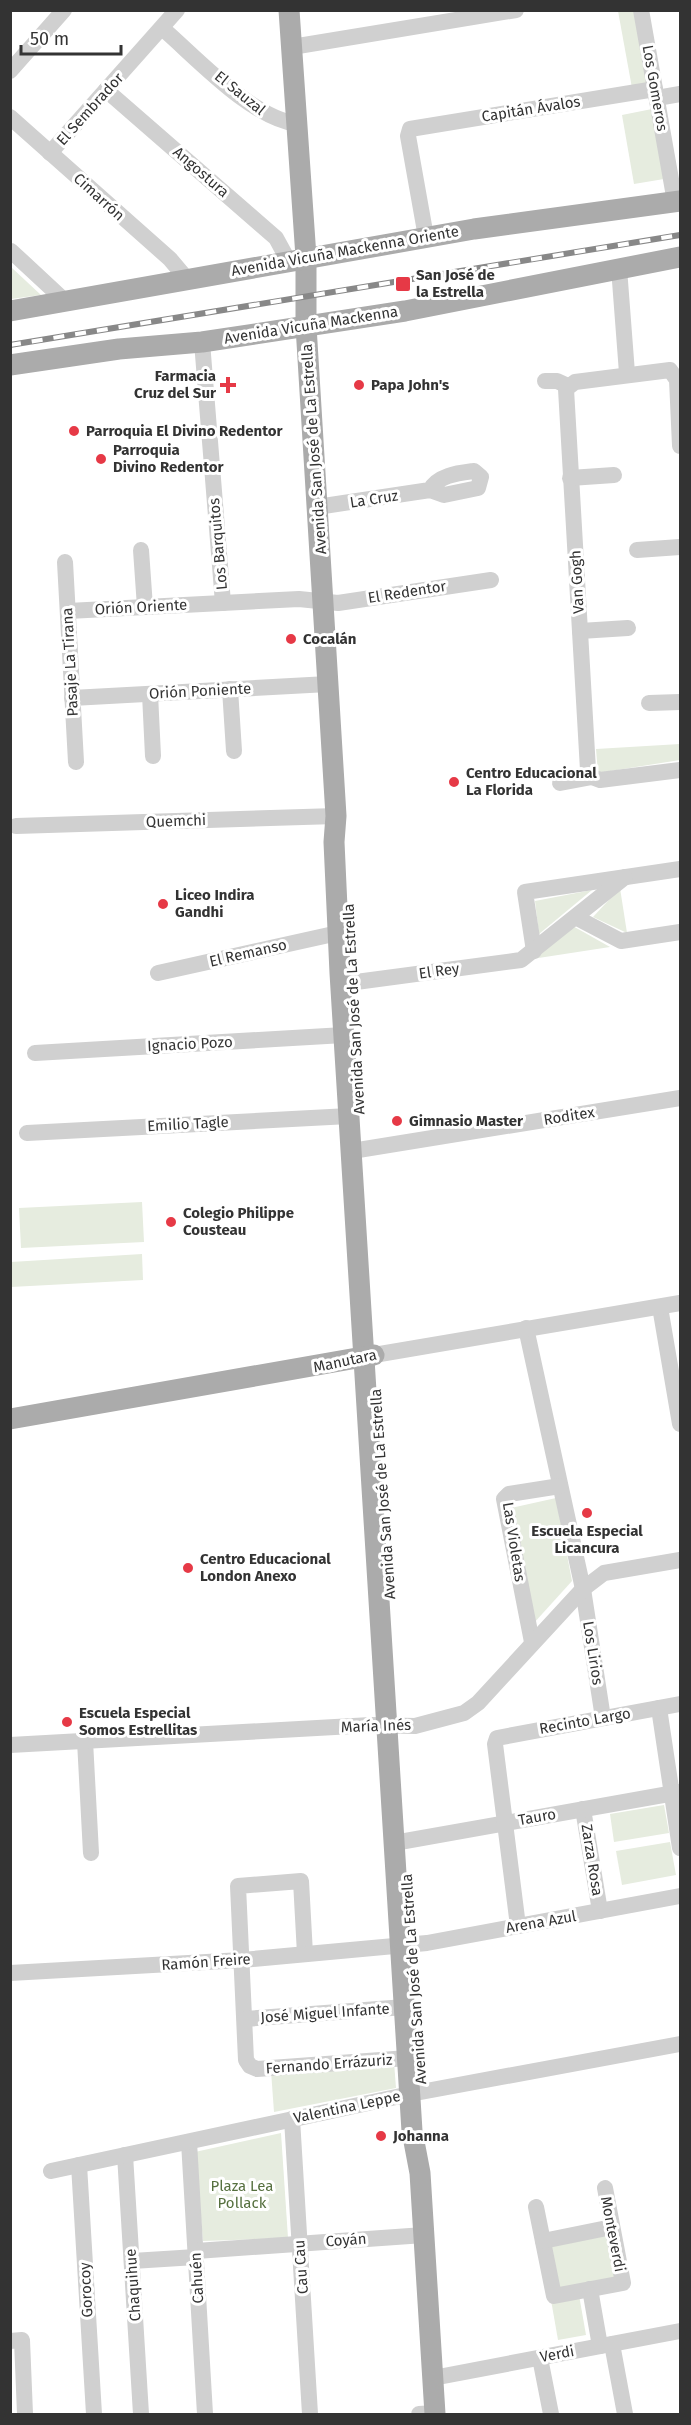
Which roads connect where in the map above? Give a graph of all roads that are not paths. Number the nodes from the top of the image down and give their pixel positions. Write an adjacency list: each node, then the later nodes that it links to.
1 (64, 10): 8 (street)
2 (177, 10): 6 (street, El Sembrador)
3 (289, 10): 7 (main road, Avenida San José de La Estrella)
4 (516, 10): 7 (street)
5 (641, 10): 10 (street, Los Gomeros)
6 (162, 28): 9 (street, El Sembrador); 13 (street, El Sauzal)
7 (292, 46): 13 (main road, Avenida San José de La Estrella)
8 (10, 71)
9 (106, 90): 14 (street, El Sembrador); 19 (street, Angostura)
10 (656, 93): 11 (street, Capitán Ávalos); 15 (street, Los Gomeros); 16 (street, Capitán Ávalos)
11 (681, 94)
12 (10, 117): 14 (street, Cimarrón)
13 (297, 124): 19 (main road, Avenida San José de La Estrella)
14 (50, 153): 21 (street, Cimarrón)
15 (678, 201): 16 (main road, Avenida Vicuña Mackenna Oriente)
16 (426, 237): 19 (main road, Avenida Vicuña Mackenna Oriente)
17 (11, 251): 22 (street)
18 (681, 257): 20 (main road, Avenida Vicuña Mackenna)
19 (297, 259): 21 (main road, Avenida Vicuña Mackenna Oriente); 24 (main road, Avenida San José de La Estrella)
20 (619, 267): 24 (main road, Avenida Vicuña Mackenna); 28 (street)
21 (186, 278): 22 (main road, Avenida Vicuña Mackenna Oriente)
22 (66, 302): 23 (main road, Avenida Vicuña Mackenna Oriente)
23 (10, 311)
24 (306, 326): 25 (main road, Avenida Vicuña Mackenna); 35 (main road, Avenida San José de La Estrella)
25 (202, 342): 26 (main road, Avenida Vicuña Mackenna); 42 (street, Los Barquitos)
26 (10, 365)
27 (676, 368): 28 (street); 31 (street)
28 (627, 373): 30 (street)
29 (545, 381): 30 (street)
30 (568, 386): 33 (street, Van Gogh)
31 (681, 446)
32 (614, 475): 33 (street)
33 (570, 478): 46 (street, Van Gogh)
34 (430, 490): 35 (street, La Cruz)
35 (317, 507): 41 (main road, Avenida San José de La Estrella)
36 (681, 547): 38 (street)
37 (141, 550): 43 (street)
38 (638, 550)
39 (65, 562): 44 (street, Pasaje La Tirana)
40 (491, 580): 41 (street, El Redentor)
41 (323, 601): 42 (street, Orión Oriente); 47 (main road, Avenida San José de La Estrella)
42 (222, 603): 43 (street, Orión Oriente)
43 (145, 607): 44 (street, Orión Oriente)
44 (68, 611): 50 (street, Pasaje La Tirana)
45 (628, 628): 46 (street)
46 (580, 631): 57 (street, Van Gogh)
47 (328, 684): 48 (street, Orión Poniente); 59 (main road, Avenida San José de La Estrella)
48 (230, 689): 49 (street, Orión Poniente); 53 (street)
49 (150, 694): 50 (street, Orión Poniente); 54 (street)
50 (72, 698): 55 (street, Pasaje La Tirana)
51 (681, 702): 52 (street)
52 (649, 703)
53 (234, 751)
54 (153, 756)
55 (76, 762)
56 (681, 770): 57 (street)
57 (592, 777): 58 (street)
58 (560, 783)
59 (336, 816): 60 (street, Quemchi); 65 (main road, Avenida San José de La Estrella); 68 (main road, Avenida San José de La Estrella)
60 (16, 826)
61 (681, 869): 62 (street)
62 (625, 878): 63 (street, El Rey); 66 (street)
63 (577, 918): 64 (street); 66 (street, El Rey)
64 (681, 932)
65 (339, 933): 67 (street, El Remanso); 68 (main road, Avenida San José de La Estrella)
66 (534, 951): 68 (street, El Rey)
67 (158, 973)
68 (347, 984): 69 (main road, Avenida San José de La Estrella); 74 (main road, Avenida San José de La Estrella)
69 (345, 1035): 70 (street, Ignacio Pozo); 72 (main road, Avenida San José de La Estrella)
70 (35, 1053)
71 (681, 1098): 74 (street, Roditex)
72 (350, 1116): 73 (street, Emilio Tagle); 74 (main road, Avenida San José de La Estrella)
73 (27, 1133)
74 (357, 1150): 78 (main road, Avenida San José de La Estrella)
75 (681, 1303): 76 (street, Manutara)
76 (660, 1306): 77 (street, Manutara); 80 (street)
77 (526, 1328): 78 (street, Manutara); 81 (street)
78 (369, 1356): 79 (main road, Manutara); 88 (main road, Avenida San José de La Estrella)
79 (10, 1419)
80 (681, 1424)
81 (560, 1486): 83 (street); 84 (street, Las Violetas)
82 (681, 1560): 83 (street, María Inés)
83 (583, 1589): 84 (street, María Inés); 87 (street, Los Lirios)
84 (532, 1642): 88 (street, María Inés)
85 (681, 1704): 86 (street, Recinto Largo)
86 (659, 1708): 87 (street, Recinto Largo); 91 (street)
87 (603, 1718): 93 (street, Recinto Largo)
88 (392, 1725): 89 (street, María Inés); 94 (main road, Avenida San José de La Estrella)
89 (85, 1741): 90 (street, María Inés); 96 (street)
90 (10, 1745)
91 (676, 1793): 92 (street, Tauro); 95 (street)
92 (583, 1809): 93 (street, Tauro); 98 (street, Zarza Rosa)
93 (505, 1823): 94 (street, Tauro); 99 (street)
94 (400, 1842): 100 (main road, Avenida San José de La Estrella)
95 (681, 1848)
96 (90, 1853)
97 (681, 1896): 98 (street, Arena Azul)
98 (600, 1911): 99 (street, Arena Azul)
99 (518, 1926): 100 (street, Arena Azul)
100 (406, 1943): 101 (street, Ramón Freire); 104 (main road, Avenida San José de La Estrella); 108 (main road, Avenida San José de La Estrella)
101 (305, 1954): 102 (street, Ramón Freire); 102 (street)
102 (242, 1960): 103 (street, Ramón Freire); 105 (street)
103 (10, 1973)
104 (405, 2007): 105 (street, José Miguel Infante); 107 (main road, Avenida San José de La Estrella)
105 (244, 2019): 107 (street, Fernando Errázuriz)
106 (681, 2044): 108 (street, Valentina Leppe)
107 (408, 2058): 108 (main road, Avenida San José de La Estrella)
108 (416, 2093): 109 (street, Valentina Leppe); 117 (main road, Avenida San José de La Estrella)
109 (292, 2120): 110 (street, Valentina Leppe); 119 (street, Cau Cau)
110 (189, 2142): 111 (street, Valentina Leppe); 120 (street, Cahuén)
111 (125, 2155): 112 (street, Valentina Leppe); 121 (street, Chaquihue)
112 (79, 2165): 113 (street, Valentina Leppe); 130 (street, Gorocoy)
113 (51, 2171)
114 (604, 2188): 116 (street, Monteverdi)
115 (536, 2206): 118 (street, Monteverdi)
116 (612, 2227): 118 (street); 122 (street, Monteverdi)
117 (424, 2235): 119 (street, Coyán); 127 (main road, Avenida San José de La Estrella)
118 (543, 2241): 122 (street, Monteverdi)
119 (300, 2244): 120 (street, Coyán); 133 (street, Cau Cau)
120 (196, 2254): 121 (street, Coyán); 132 (street, Cahuén)
121 (132, 2261): 131 (street, Chaquihue)
122 (590, 2289): 125 (street)
123 (681, 2331): 125 (street, Verdi)
124 (10, 2340): 129 (street)
125 (606, 2345): 126 (street, Verdi); 135 (street)
126 (540, 2358): 127 (street, Verdi); 134 (street)
127 (433, 2378): 128 (main road, Avenida San José de La Estrella)
128 (430, 2414)
129 (25, 2415)
130 (94, 2415)
131 (141, 2415)
132 (205, 2415)
133 (310, 2415)
134 (551, 2415)
135 (625, 2415)

